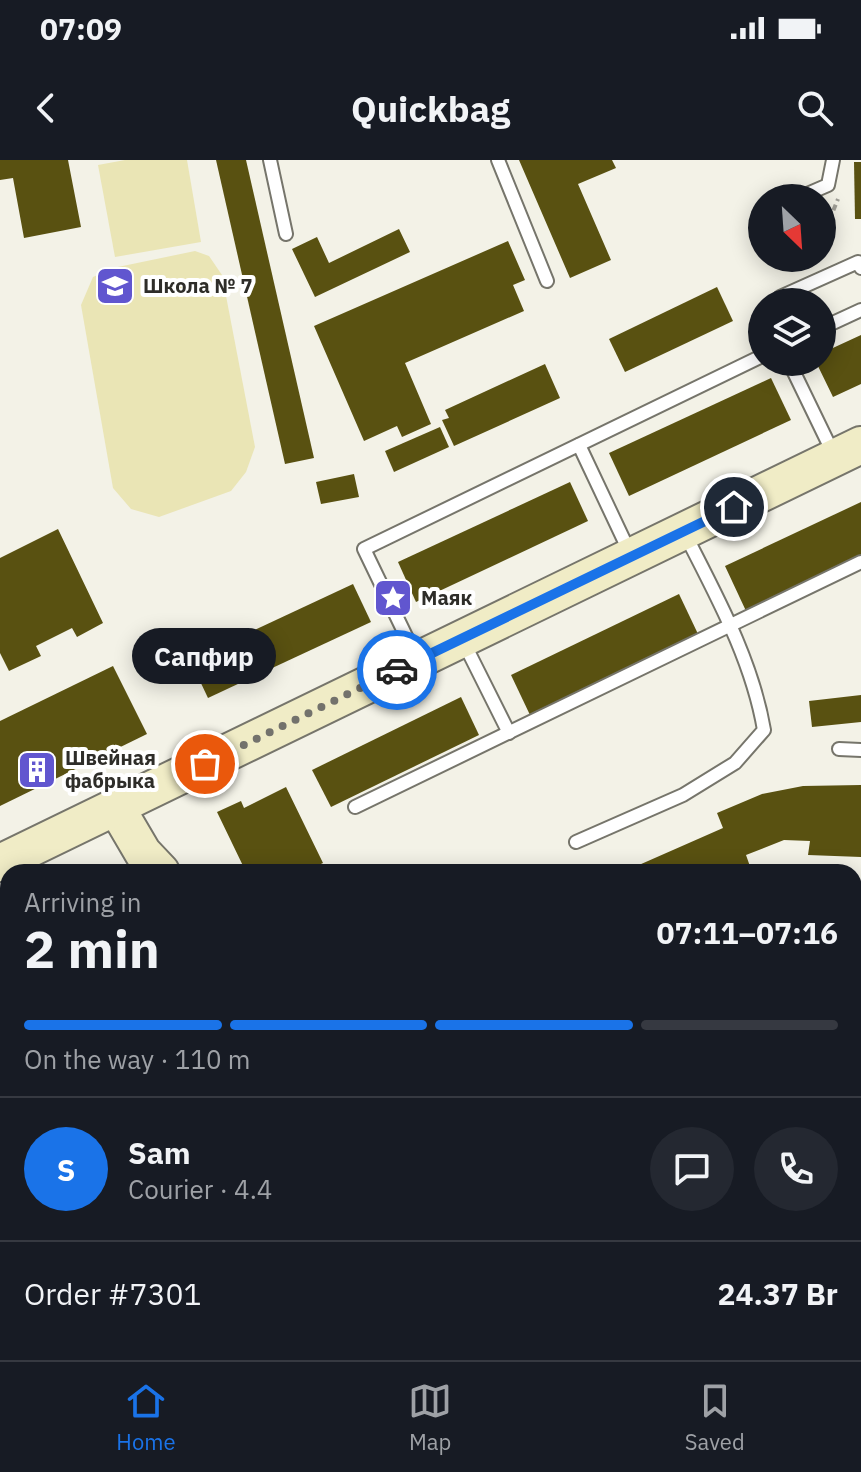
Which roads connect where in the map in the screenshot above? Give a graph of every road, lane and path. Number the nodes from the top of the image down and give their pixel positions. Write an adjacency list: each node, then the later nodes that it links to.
1 (270, 160): 7 (lane)
2 (498, 160): 9 (lane)
3 (833, 160): 4 (lane)
4 (828, 184)
5 (840, 195): 6 (path)
6 (836, 205)
7 (286, 234)
8 (861, 268): 10 (lane)
9 (547, 281)
10 (800, 288)
11 (861, 310): 12 (lane)
12 (836, 322)
13 (748, 363): 15 (lane)
14 (798, 376): 16 (lane)
15 (579, 445): 18 (lane); 23 (lane)
16 (848, 452): 17 (main road)
17 (684, 531): 18 (main road); 20 (lane)
18 (632, 556): 21 (main road)
19 (861, 562): 20 (lane)
20 (731, 625): 25 (lane); 30 (lane)
21 (462, 639): 23 (main road); 25 (lane)
22 (139, 643): 24 (path)
23 (417, 661): 28 (main road)
24 (152, 668)
25 (509, 733): 29 (lane)
26 (839, 749): 27 (lane)
27 (861, 750)
28 (116, 807): 31 (main road); 32 (main road)
29 (355, 807)
30 (576, 842)
31 (0, 863)
32 (153, 864)

